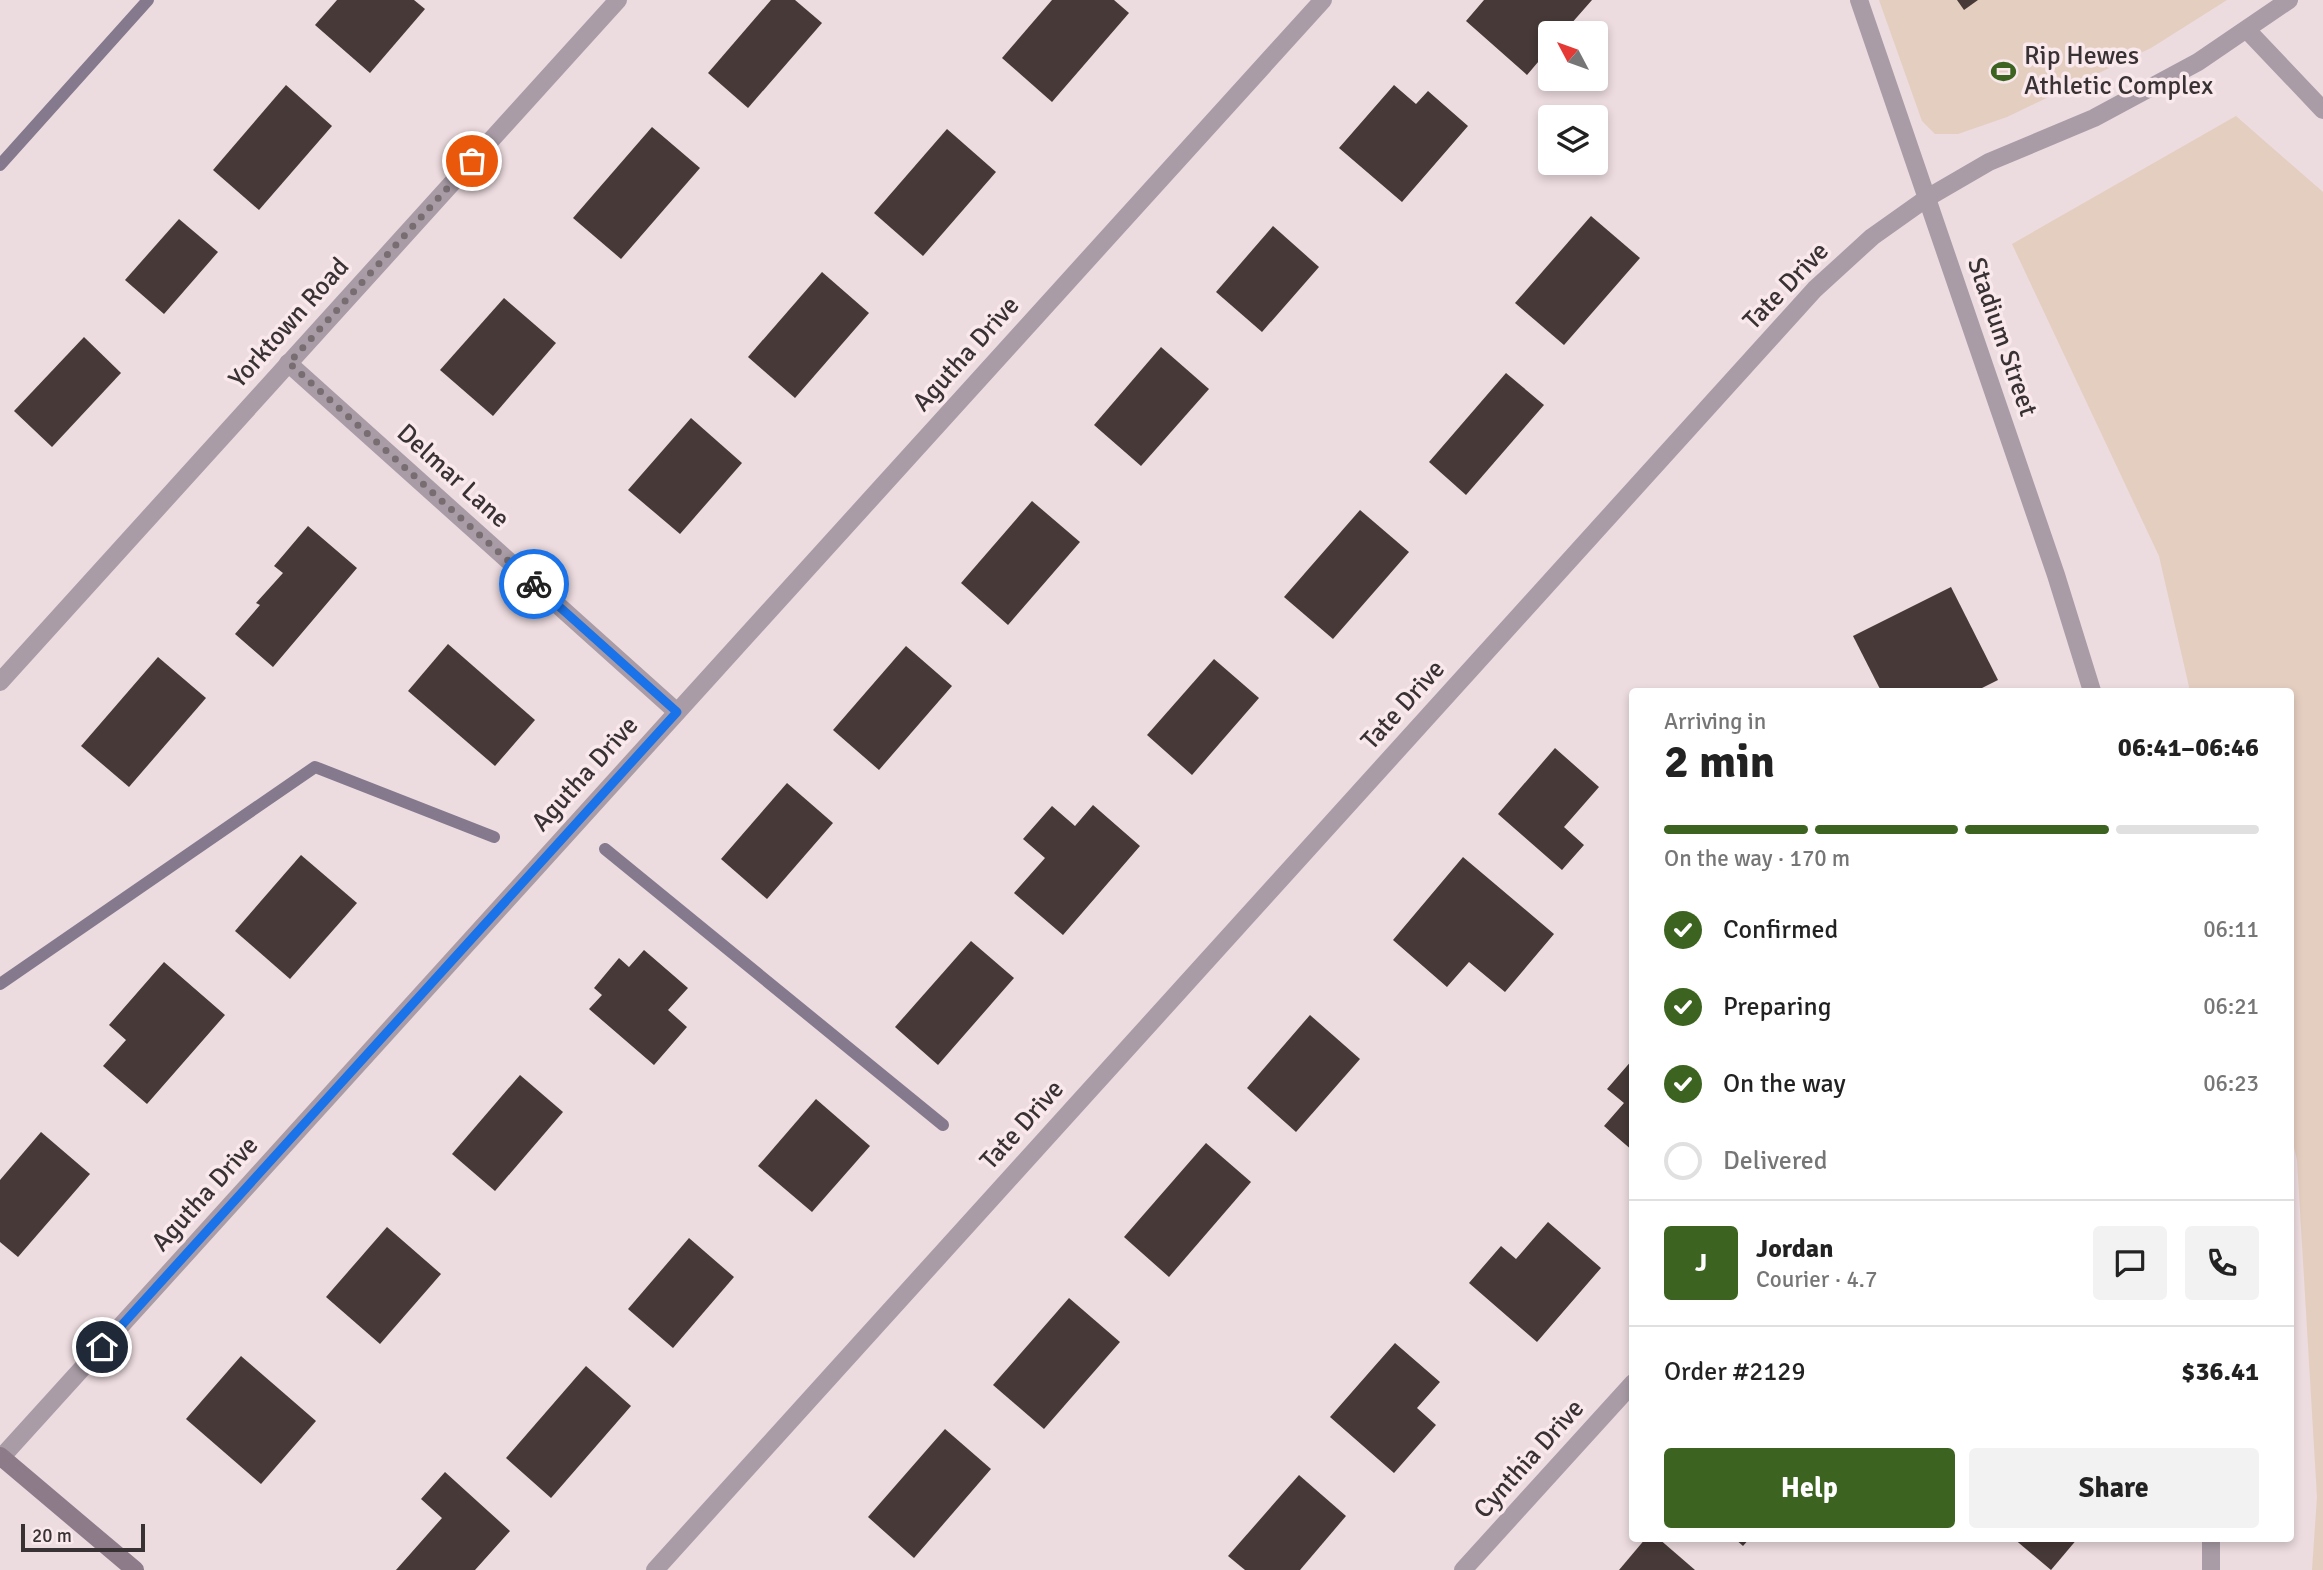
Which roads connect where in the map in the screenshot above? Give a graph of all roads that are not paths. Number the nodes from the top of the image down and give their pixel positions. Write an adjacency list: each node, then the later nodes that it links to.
1 (618, 0): 8 (street, Yorktown Road)
2 (1323, 0): 11 (street, Agutha Drive)
3 (1859, 0): 7 (street, Stadium Street)
4 (2289, 0): 5 (street, Tate Drive)
5 (2247, 30): 6 (street); 7 (street, Tate Drive)
6 (2323, 110)
7 (1927, 198): 10 (street, Stadium Street); 16 (street, Tate Drive)
8 (289, 363): 9 (street, Yorktown Road); 11 (street, Delmar Lane)
9 (0, 682)
10 (2091, 688)
11 (677, 712): 13 (street, Agutha Drive)
12 (1629, 1387): 17 (street, Cynthia Drive)
13 (1, 1458): 15 (street)
14 (2211, 1542): 18 (street)
15 (135, 1570)
16 (655, 1570)
17 (1463, 1570)
18 (2211, 1570)

